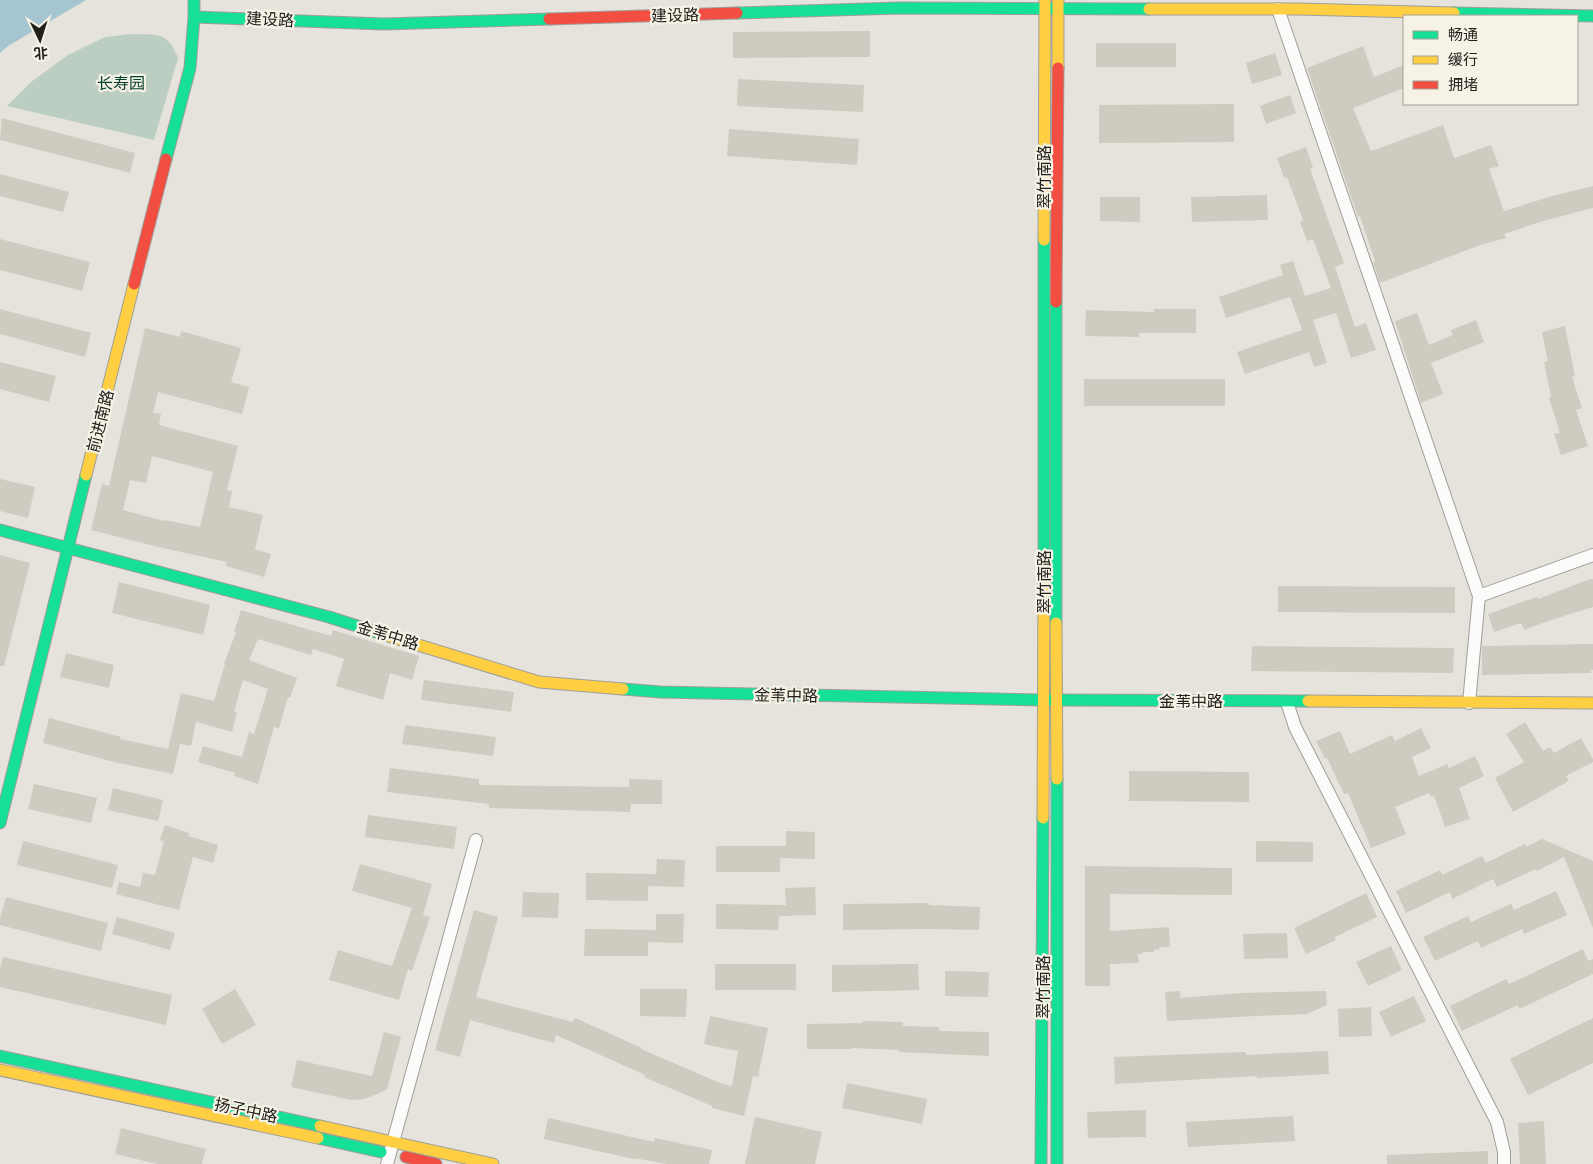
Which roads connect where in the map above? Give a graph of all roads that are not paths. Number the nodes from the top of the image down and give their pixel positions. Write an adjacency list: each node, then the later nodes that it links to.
1 (194, 0): 8 (street)
2 (1045, 4): 3 (street, 建设路); 8 (street, 建设路); 13 (street, 翠竹南路)
3 (1058, 4): 4 (street, 建设路); 14 (street, 翠竹南路)
4 (1278, 9): 5 (street, 建设路); 12 (street)
5 (1548, 15)
6 (1578, 16): 7 (street, 建设路)
7 (1593, 16)
8 (194, 17): 10 (street, 前进南路)
9 (0, 530): 10 (street, 金苇中路)
10 (68, 547): 13 (street, 金苇中路); 18 (street, 前进南路)
11 (1593, 555): 12 (street)
12 (1479, 596): 16 (street)
13 (1044, 700): 14 (street, 金苇中路); 25 (street, 翠竹南路)
14 (1057, 700): 15 (street, 金苇中路); 26 (street, 翠竹南路)
15 (1287, 702): 16 (street, 金苇中路); 27 (street)
16 (1469, 703): 17 (street, 金苇中路)
17 (1593, 703)
18 (0, 823)
19 (476, 840): 22 (street)
20 (0, 1056): 22 (street, 扬子中路)
21 (0, 1070): 22 (street, 扬子中路)
22 (390, 1153): 23 (street, 扬子中路); 24 (street, 扬子中路)
23 (436, 1164)
24 (493, 1164)
25 (1041, 1164)
26 (1057, 1164)
27 (1504, 1164)

